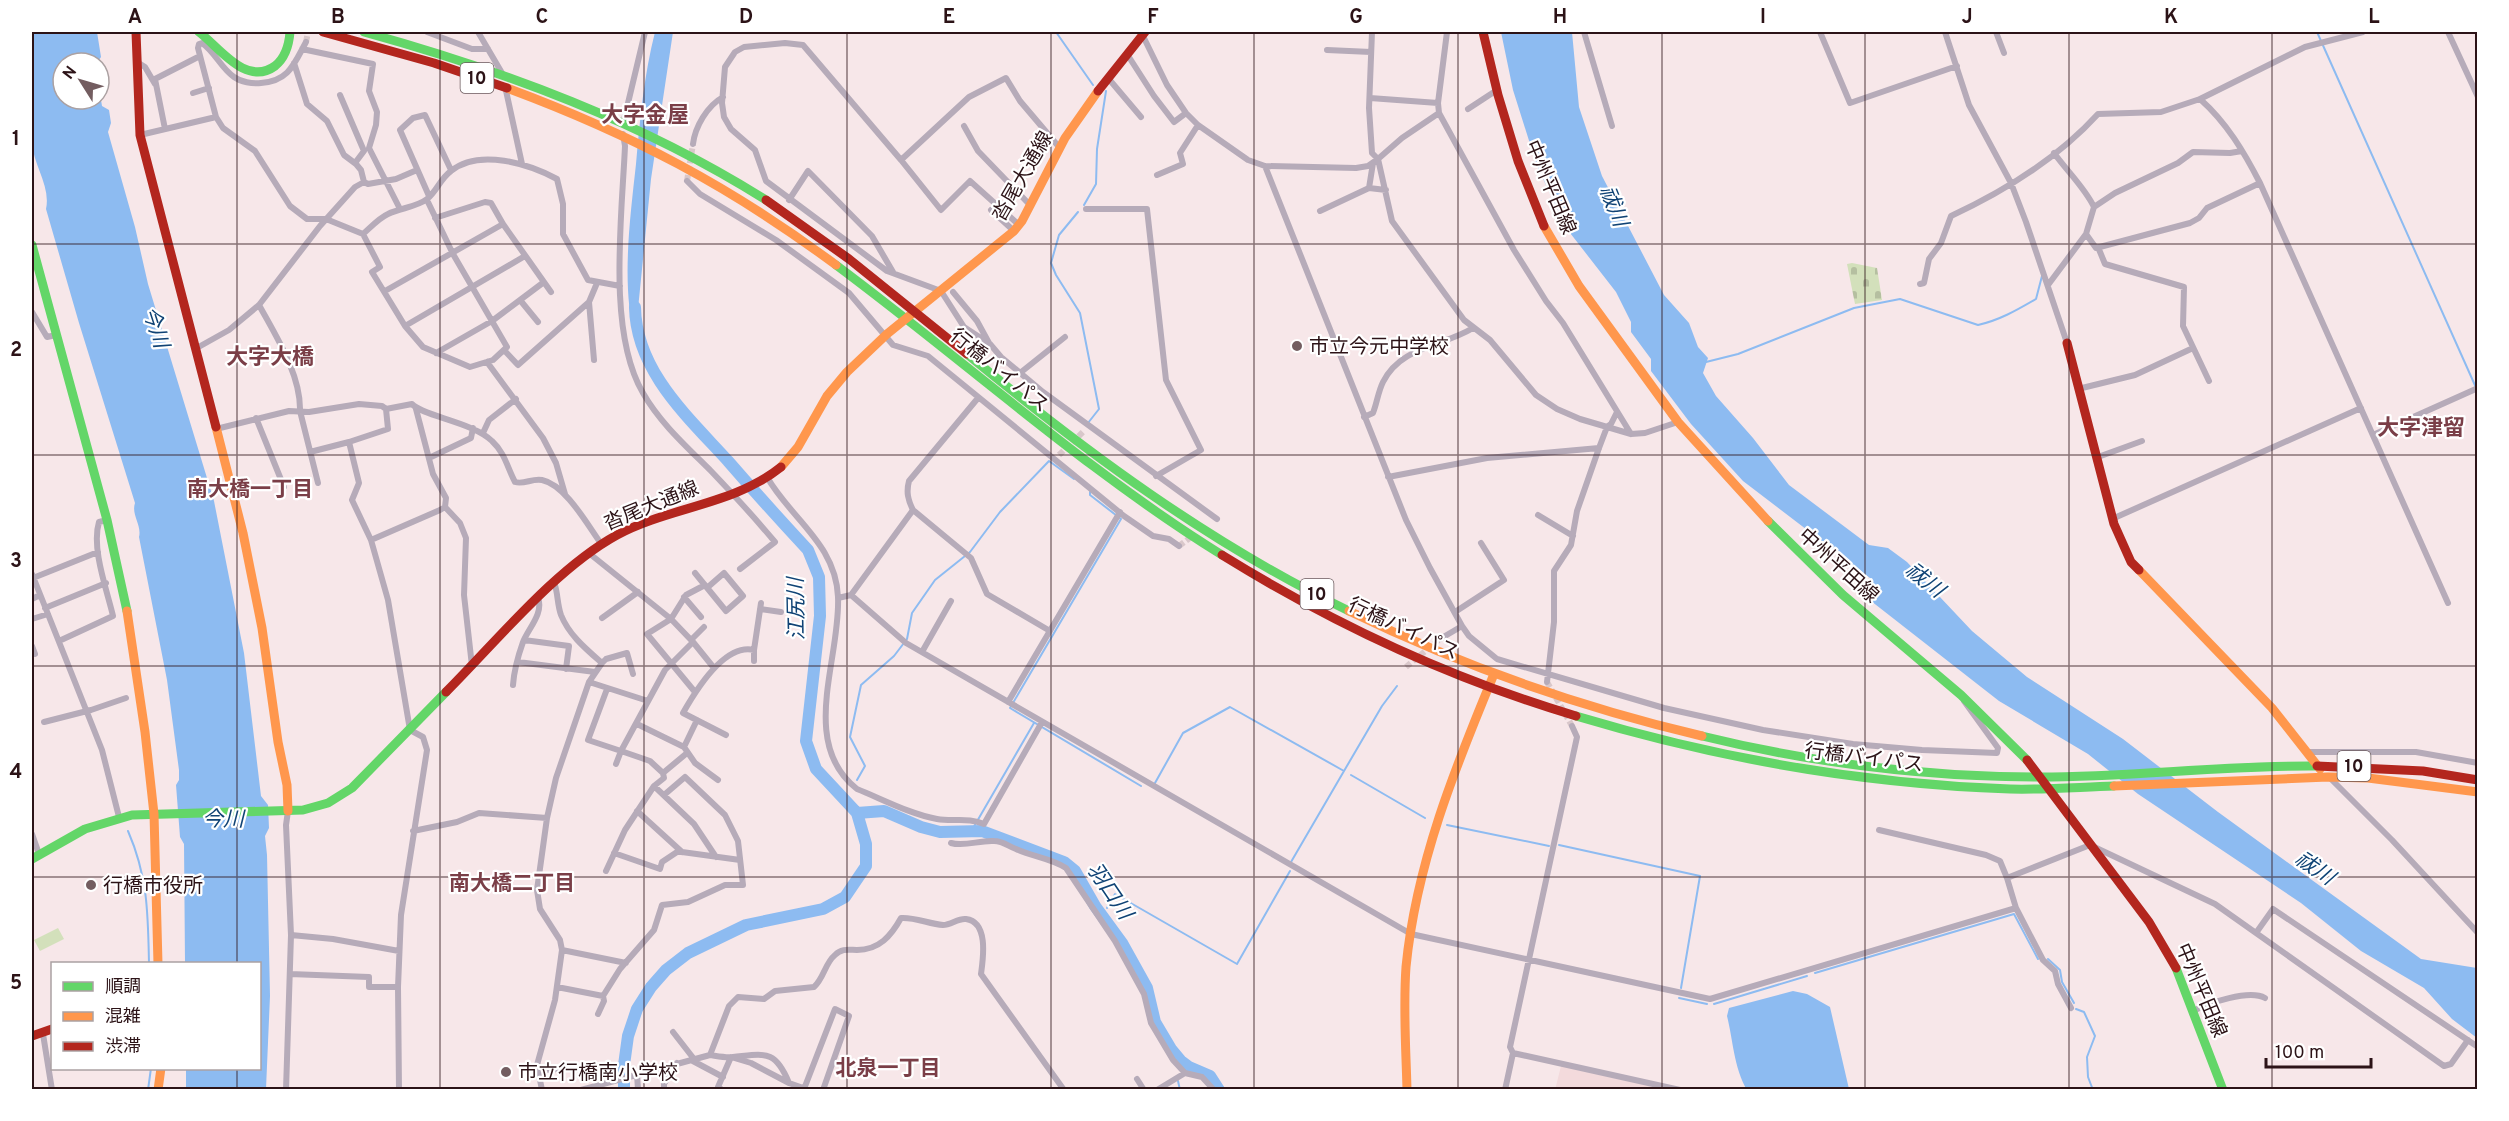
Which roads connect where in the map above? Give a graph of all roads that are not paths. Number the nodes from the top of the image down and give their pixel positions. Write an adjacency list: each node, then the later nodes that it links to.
1 (136, 32): 25 (main road)
2 (199, 32): 3 (main road)
3 (290, 32)
4 (323, 32): 31 (main road, 行橋バイパス / 10)
5 (364, 32): 28 (main road, 行橋バイパス / 10)
6 (427, 32): 19 (street)
7 (478, 32): 19 (street)
8 (645, 32): 46 (street)
9 (1372, 32): 21 (street)
10 (1447, 32): 40 (street)
11 (1483, 32): 33 (main road, 中州平田線)
12 (1584, 32): 49 (street)
13 (1820, 32): 27 (street)
14 (1945, 32): 27 (street)
15 (1996, 32): 22 (street)
16 (2363, 32): 39 (street)
17 (2448, 32): 37 (street)
18 (1142, 33): 23 (main road, 沓尾大通線); 42 (street)
19 (488, 49): 28 (street)
20 (1327, 50): 21 (street)
21 (1371, 52): 38 (street)
22 (2004, 53)
23 (1128, 54): 29 (main road, 沓尾大通線); 42 (street)
24 (200, 56): 26 (street); 30 (street); 32 (street)
25 (137, 62): 30 (street); 51 (main road)
26 (294, 63): 55 (street); 60 (street)
27 (1957, 66): 69 (street)
28 (502, 73): 31 (street); 46 (main road, 行橋バイパス / 10)
29 (1108, 78): 45 (street); 54 (main road, 沓尾大通線)
30 (157, 87): 50 (street)
31 (505, 87): 52 (main road, 行橋バイパス / 10); 61 (street)
32 (209, 88): 34 (street); 44 (street)
33 (1497, 90): 41 (street); 139 (main road, 中州平田線)
34 (193, 93)
35 (340, 95): 55 (street)
36 (723, 97): 53 (street); 58 (street); 74 (street)
37 (2478, 97)
38 (1370, 98): 40 (street); 59 (street)
39 (2200, 99): 56 (street); 57 (street)
40 (1438, 104): 43 (street)
41 (1468, 109)
42 (1186, 113): 47 (street)
43 (1439, 113): 59 (street); 136 (street)
44 (216, 117): 50 (street); 82 (street)
45 (1140, 117)
46 (627, 125): 52 (street); 106 (main road, 行橋バイパス / 10)
47 (1198, 125): 62 (street); 65 (street)
48 (964, 126): 75 (street)
49 (1612, 126)
50 (165, 129): 51 (street)
51 (140, 135): 121 (main road)
52 (625, 137): 97 (street); 108 (main road, 行橋バイパス / 10)
53 (693, 144)
54 (1059, 147): 58 (street); 75 (main road, 沓尾大通線)
55 (367, 149): 60 (street); 66 (street)
56 (2242, 151): 70 (street); 76 (street)
57 (2054, 153): 69 (street); 76 (street)
58 (901, 160): 84 (street)
59 (1375, 161): 62 (street); 71 (street); 72 (street)
60 (355, 163): 68 (street)
61 (522, 164): 64 (street); 94 (street)
62 (1265, 166): 137 (street)
63 (417, 170): 64 (street); 66 (street); 73 (street)
64 (451, 170): 73 (street)
65 (1157, 175)
66 (387, 179): 68 (street); 77 (street)
67 (687, 181): 116 (street)
68 (364, 182): 82 (street)
69 (2011, 183): 95 (street); 96 (street)
70 (2260, 183): 88 (street); 132 (street)
71 (1368, 188): 72 (street); 80 (street)
72 (1386, 190): 114 (street)
73 (428, 198): 77 (street); 81 (street)
74 (789, 200): 92 (street); 92 (street)
75 (1030, 205): 84 (main road, 沓尾大通線)
76 (2094, 207): 86 (street)
77 (400, 209): 85 (street)
78 (1086, 209): 152 (street)
79 (991, 210): 84 (street)
80 (1320, 211)
81 (435, 218): 83 (street); 89 (street)
82 (326, 219): 85 (street); 105 (street)
83 (503, 224): 89 (street); 90 (street)
84 (1017, 228): 100 (main road, 沓尾大通線)
85 (363, 234): 99 (street)
86 (2086, 234): 88 (street); 96 (street)
87 (32, 245): 91 (main road)
88 (2098, 247): 120 (street)
89 (453, 254): 98 (street); 99 (street)
90 (525, 256): 93 (street); 98 (street)
91 (34, 269): 115 (main road)
92 (893, 272): 100 (street)
93 (544, 282): 101 (street); 103 (street)
94 (597, 283): 97 (street); 104 (street)
95 (1920, 284)
96 (2048, 285): 118 (street)
97 (620, 286): 157 (street)
98 (473, 288): 109 (street); 112 (street)
99 (385, 291): 112 (street)
100 (941, 291): 106 (main road, 沓尾大通線); 113 (street)
101 (551, 292)
102 (953, 292): 110 (street)
103 (520, 300): 109 (street); 111 (street)
104 (589, 302): 122 (street); 124 (street)
105 (259, 305): 121 (street); 135 (street)
106 (913, 310): 108 (main road, 沓尾大通線); 216 (main road, 行橋バイパス / 10)
107 (32, 312): 115 (street)
108 (905, 318): 116 (main road, 沓尾大通線); 221 (main road, 行橋バイパス / 10)
109 (492, 321): 122 (street); 123 (street)
110 (977, 321): 113 (street); 119 (street)
111 (538, 322)
112 (405, 326): 123 (street)
113 (964, 327): 119 (street)
114 (1473, 328): 137 (street); 140 (street)
115 (56, 335): 165 (main road)
116 (885, 337): 130 (street); 153 (main road, 沓尾大通線)
117 (1065, 337): 126 (street)
118 (2067, 343): 128 (main road)
119 (990, 344): 126 (street)
120 (2193, 348): 127 (street); 128 (street)
121 (195, 349): 142 (main road)
122 (504, 350): 125 (street)
123 (436, 353): 125 (street)
124 (594, 360)
125 (487, 362): 131 (street)
126 (1020, 373): 152 (street)
127 (2209, 381)
128 (2082, 388): 150 (main road)
129 (2478, 388): 145 (street)
130 (978, 398): 160 (street); 161 (street)
131 (516, 399): 143 (street); 158 (street)
132 (2361, 408): 145 (street); 164 (street)
133 (386, 409): 134 (street); 135 (street); 147 (street)
134 (416, 409): 141 (street); 151 (street)
135 (300, 411): 138 (street); 149 (street)
136 (1617, 412): 140 (street); 144 (street)
137 (1364, 417): 154 (street)
138 (256, 418): 142 (street); 156 (street)
139 (1678, 422): 144 (street); 224 (main road, 中州平田線)
140 (1607, 427): 144 (street); 148 (street)
141 (473, 428): 143 (street); 151 (street)
142 (216, 429): 251 (main road)
143 (483, 433): 158 (street)
144 (1631, 434)
145 (2373, 435): 187 (street)
146 (2142, 441): 150 (street)
147 (349, 442): 149 (street); 167 (street)
148 (1599, 448): 154 (street); 166 (street)
149 (310, 452): 155 (street)
150 (2098, 457): 164 (main road)
151 (429, 458): 159 (street)
152 (1156, 476): 163 (street)
153 (767, 477): 157 (main road, 沓尾大通線); 185 (street)
154 (1388, 477): 190 (street)
155 (318, 483)
156 (284, 488)
157 (730, 493): 169 (main road, 沓尾大通線); 173 (street)
158 (566, 495): 169 (street)
159 (445, 507): 167 (street); 211 (street)
160 (913, 510): 181 (street); 197 (street)
161 (1120, 512): 170 (street); 197 (street)
162 (1538, 515): 166 (street)
163 (1216, 519)
164 (2112, 519): 238 (main road)
165 (107, 520): 171 (street); 253 (main road)
166 (1573, 536): 217 (street)
167 (371, 540): 234 (street)
168 (1480, 543): 190 (street)
169 (602, 545): 172 (main road, 沓尾大通線)
170 (1179, 546)
171 (98, 552): 175 (street); 177 (street)
172 (590, 554): 176 (main road, 沓尾大通線); 179 (street)
173 (740, 569)
174 (695, 573): 178 (street)
175 (32, 576): 180 (street)
176 (554, 582): 184 (main road, 沓尾大通線); 209 (street)
177 (106, 583): 188 (street); 200 (street)
178 (706, 586): 178 (street); 182 (street)
179 (638, 592): 192 (street); 193 (street)
180 (40, 595): 183 (street); 188 (street)
181 (852, 595): 185 (street); 204 (street)
182 (684, 597): 191 (street); 193 (street)
183 (32, 598)
184 (538, 598): 199 (street); 211 (main road, 沓尾大通線)
185 (838, 598): 231 (street)
186 (951, 601): 204 (street)
187 (2448, 603)
188 (46, 611): 194 (street); 200 (street)
189 (781, 612): 203 (street)
190 (1455, 612): 195 (street)
191 (700, 617)
192 (602, 618)
193 (671, 619): 201 (street); 210 (street)
194 (32, 620)
195 (1462, 626): 198 (street); 206 (street)
196 (704, 627): 201 (street)
197 (1050, 631): 227 (street)
198 (1440, 639)
199 (524, 640): 208 (street); 213 (street)
200 (59, 641): 228 (street)
201 (692, 641): 210 (street); 212 (street)
202 (32, 646): 205 (street)
203 (754, 650): 207 (street); 212 (street)
204 (922, 652): 227 (street)
205 (35, 654)
206 (1497, 659): 216 (street); 217 (street)
207 (754, 661)
208 (518, 662): 213 (street); 220 (street)
209 (602, 663): 214 (street); 215 (street)
210 (671, 663): 223 (street); 226 (street)
211 (472, 666): 234 (main road, 沓尾大通線)
212 (714, 668): 223 (street)
213 (566, 669): 214 (street)
214 (595, 672): 218 (street)
215 (633, 674)
216 (1494, 674): 221 (main road); 243 (main road, 行橋バイパス / 10)
217 (1547, 674): 219 (street); 224 (street)
218 (589, 682): 222 (street); 255 (street)
219 (1547, 682)
220 (513, 685)
221 (1489, 686): 248 (main road, 行橋バイパス / 10); 271 (main road)
222 (607, 689): 226 (street); 237 (street)
223 (694, 692): 229 (street)
224 (1961, 695): 243 (main road, 中州平田線)
225 (126, 698): 228 (street)
226 (648, 701): 232 (street)
227 (1008, 702): 231 (street)
228 (86, 710): 230 (street); 254 (street)
229 (697, 720): 235 (street); 236 (street)
230 (44, 722)
231 (1042, 722): 271 (street)
232 (637, 724): 236 (street); 237 (street)
233 (1572, 726): 275 (street)
234 (410, 730): 251 (main road, 沓尾大通線); 257 (street)
235 (726, 735)
236 (686, 750): 242 (street); 245 (street)
237 (621, 751): 240 (street); 242 (street)
238 (2308, 752): 239 (street); 241 (main road)
239 (2478, 763)
240 (616, 764)
241 (2316, 765): 243 (main road, 行橋バイパス / 10); 244 (main road); 246 (main road, 行橋バイパス / 10)
242 (663, 772): 247 (street)
243 (2041, 777): 248 (main road, 中州平田線)
244 (2328, 777): 248 (main road, 行橋バイパス / 10); 249 (main road, 行橋バイパス / 10); 270 (street)
245 (718, 780)
246 (2478, 780)
247 (654, 786): 250 (street); 252 (street)
248 (2049, 787): 260 (main road, 中州平田線)
249 (2478, 792)
250 (664, 795): 264 (street); 265 (street)
251 (284, 811): 253 (main road, 沓尾大通線); 272 (street)
252 (637, 811): 261 (street); 262 (street)
253 (154, 814): 254 (main road, 沓尾大通線); 276 (main road)
254 (119, 817): 263 (main road, 沓尾大通線)
255 (548, 818): 257 (street); 273 (street)
256 (1879, 830): 267 (street)
257 (413, 831): 274 (street)
258 (32, 834): 263 (street)
259 (951, 843): 300 (street)
260 (2090, 845): 267 (street); 269 (street); 284 (main road, 中州平田線)
261 (682, 852): 262 (street); 264 (street)
262 (614, 853): 266 (street)
263 (35, 856)
264 (716, 857): 265 (street)
265 (740, 860): 277 (street)
266 (606, 871)
267 (2007, 878): 268 (street)
268 (2016, 908): 275 (street); 283 (street)
269 (2256, 933): 290 (street); 290 (street)
270 (2478, 933)
271 (1411, 934): 275 (street); 321 (main road)
272 (291, 935): 274 (street); 278 (street)
273 (562, 950): 277 (street); 280 (street)
274 (399, 951): 279 (street)
275 (1529, 960): 292 (street)
276 (158, 962)
277 (626, 963): 281 (street)
278 (290, 974): 279 (street); 308 (street)
279 (398, 987): 309 (street)
280 (557, 987): 281 (street); 299 (street)
281 (603, 996): 285 (street)
282 (2265, 998): 284 (street)
283 (2071, 1008)
284 (2193, 1011): 324 (main road, 中州平田線)
285 (598, 1014)
286 (51, 1030): 288 (main road)
287 (673, 1032): 295 (street)
288 (43, 1034): 289 (main road); 306 (street)
289 (32, 1036)
290 (2468, 1040): 291 (street)
291 (2478, 1047)
292 (1513, 1053): 322 (street); 323 (street)
293 (710, 1055): 294 (street); 295 (street); 317 (street)
294 (731, 1057): 302 (street); 304 (street); 304 (street)
295 (692, 1060): 296 (street); 302 (street)
296 (677, 1063): 301 (street); 313 (street)
297 (577, 1067): 299 (street)
298 (161, 1070): 307 (main road)
299 (538, 1071): 310 (street)
300 (1185, 1072): 319 (street); 320 (street)
301 (636, 1075): 305 (street); 312 (street)
302 (723, 1077): 314 (street)
303 (1137, 1079): 318 (street)
304 (789, 1083): 315 (street)
305 (607, 1085): 311 (street)
306 (52, 1089)
307 (158, 1089)
308 (286, 1089)
309 (399, 1089)
310 (542, 1089)
311 (581, 1089)
312 (638, 1089)
313 (664, 1089)
314 (722, 1089)
315 (807, 1089): 316 (street)
316 (823, 1089)
317 (1064, 1089)
318 (1144, 1089)
319 (1157, 1089)
320 (1214, 1089)
321 (1407, 1089)
322 (1505, 1089)
323 (1680, 1089)
324 (2223, 1089)

